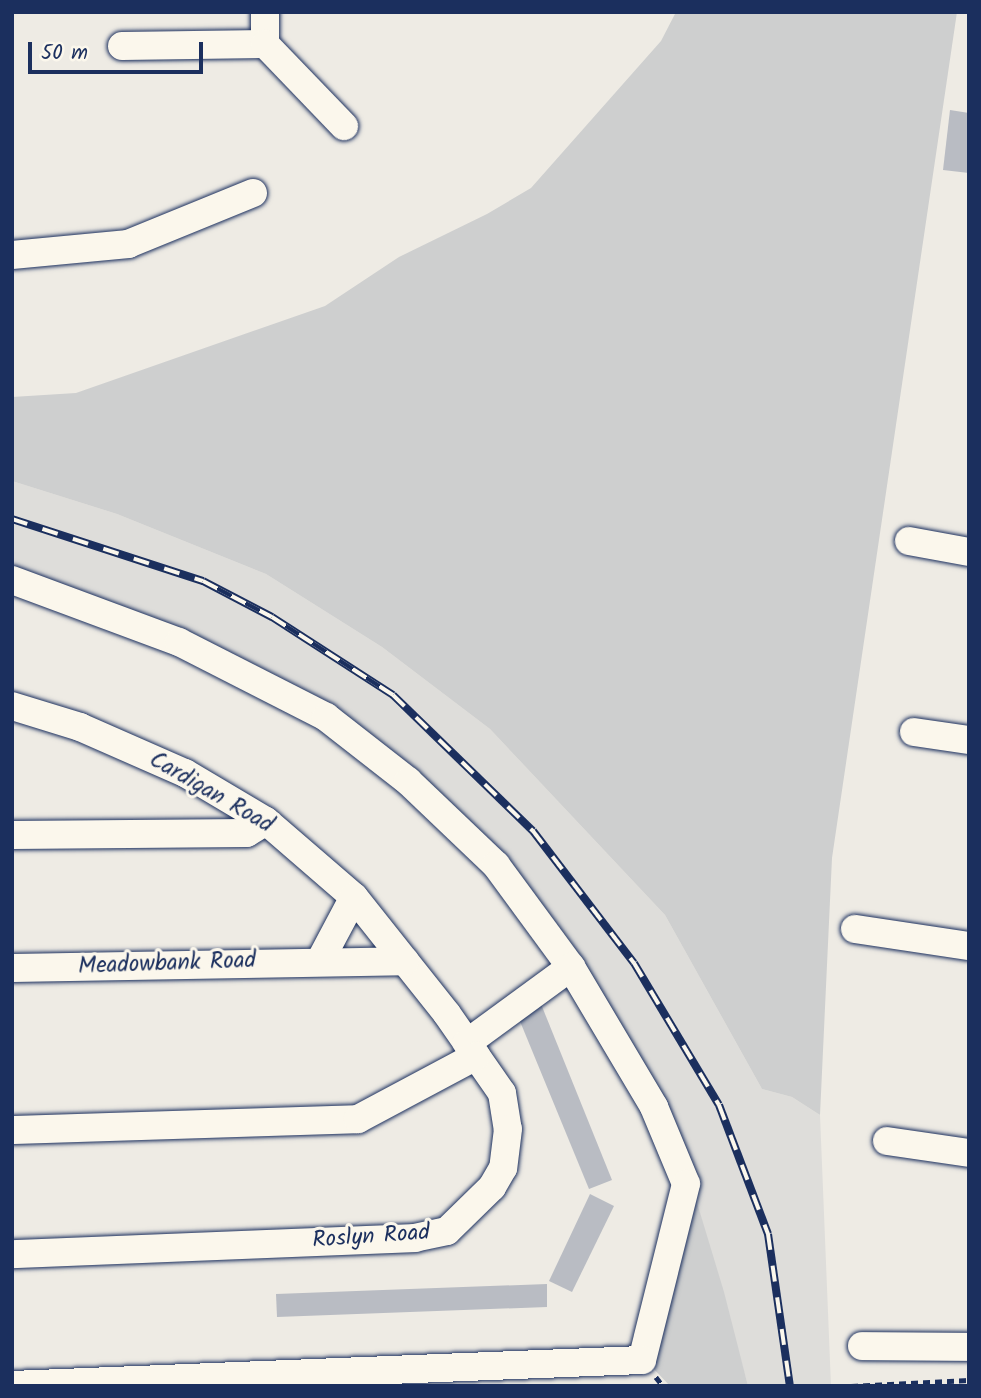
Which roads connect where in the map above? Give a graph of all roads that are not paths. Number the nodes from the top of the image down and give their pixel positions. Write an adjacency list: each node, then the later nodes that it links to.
1 (265, 12): 2 (street)
2 (265, 44): 3 (street); 4 (street)
3 (122, 46)
4 (344, 126)
5 (253, 193): 6 (street)
6 (12, 255)
7 (909, 541): 8 (street)
8 (969, 552)
9 (12, 580): 20 (street)
10 (12, 706): 13 (street, Cardigan Road)
11 (914, 732): 12 (street)
12 (969, 740)
13 (266, 821): 14 (street); 15 (street, Cardigan Road)
14 (12, 835)
15 (354, 897): 18 (street); 19 (street, Cardigan Road)
16 (855, 929): 17 (street)
17 (969, 946)
18 (321, 959): 19 (street, Meadowbank Road); 21 (street, Meadowbank Road)
19 (405, 961): 22 (street, Roslyn Road)
20 (571, 967): 22 (street); 29 (street)
21 (12, 968)
22 (471, 1050): 23 (street); 26 (street, Roslyn Road)
23 (12, 1130)
24 (887, 1141): 25 (street)
25 (969, 1153)
26 (12, 1254)
27 (862, 1346): 28 (street)
28 (969, 1347)
29 (12, 1385)

